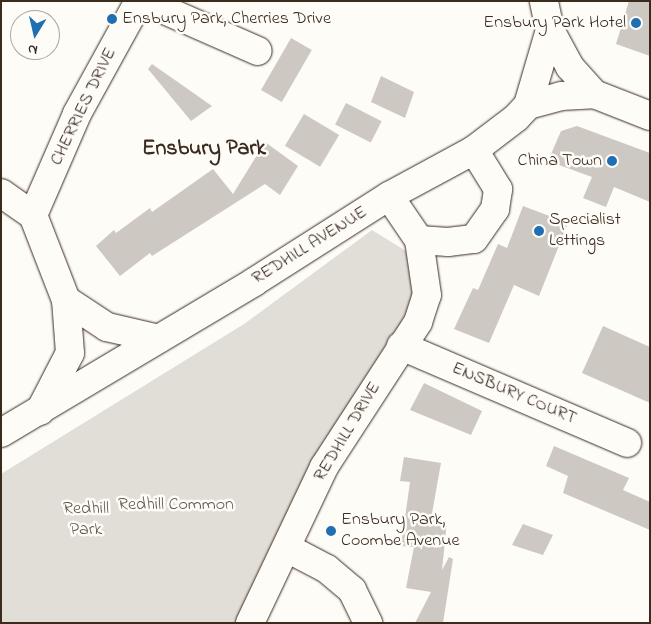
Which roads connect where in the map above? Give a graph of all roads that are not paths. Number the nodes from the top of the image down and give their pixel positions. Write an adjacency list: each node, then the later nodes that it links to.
1 (139, 1): 11 (main road, CHERRIES DRIVE)
2 (144, 1): 4 (main road)
3 (542, 11): 5 (main road); 6 (main road, REDHILL AVENUE)
4 (258, 51)
5 (594, 94): 6 (main road); 7 (main road)
6 (528, 105): 8 (main road, REDHILL AVENUE)
7 (650, 116)
8 (474, 150): 10 (main road, REDHILL AVENUE); 12 (main road)
9 (1, 193): 11 (main road)
10 (389, 196): 12 (main road, REDHILL DRIVE); 14 (main road, REDHILL AVENUE)
11 (33, 215): 13 (main road)
12 (419, 240): 15 (main road, REDHILL DRIVE)
13 (66, 300): 14 (main road); 16 (main road)
14 (159, 339): 16 (main road, REDHILL AVENUE)
15 (401, 346): 18 (main road, ENSBURY COURT); 19 (main road, REDHILL DRIVE)
16 (40, 411): 17 (main road, REDHILL AVENUE)
17 (1, 433)
18 (627, 443)
19 (288, 548): 20 (main road, REDHILL DRIVE); 21 (main road)
20 (250, 623)
21 (368, 623)

